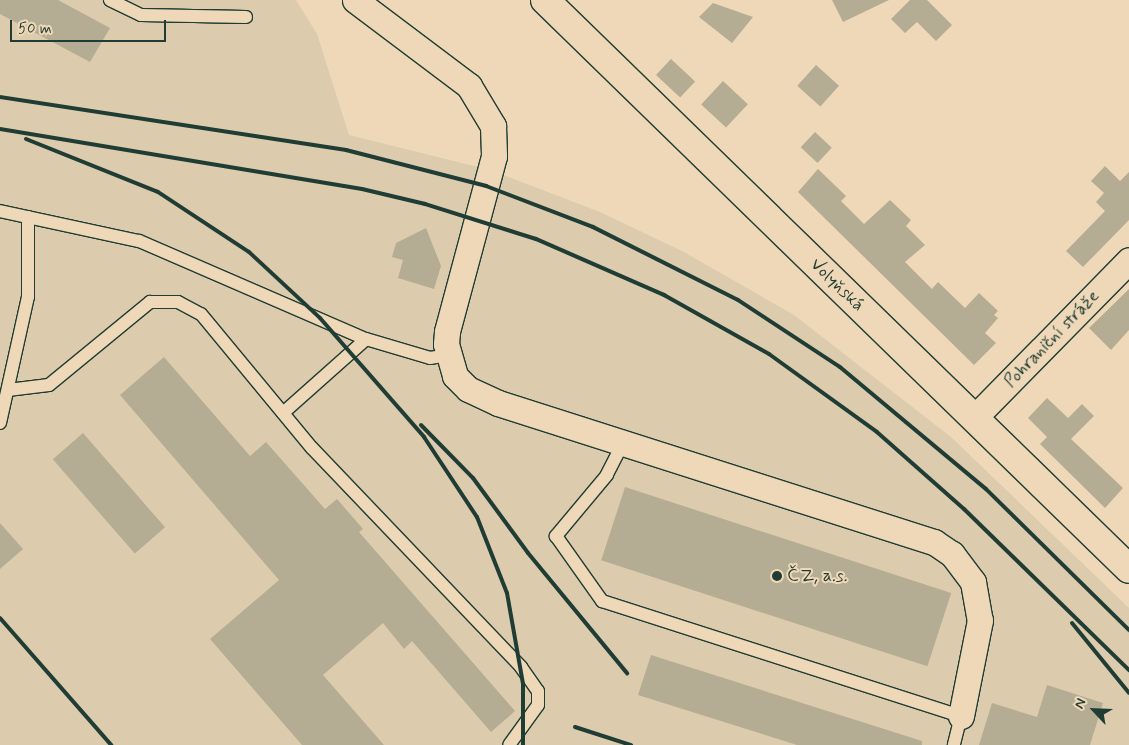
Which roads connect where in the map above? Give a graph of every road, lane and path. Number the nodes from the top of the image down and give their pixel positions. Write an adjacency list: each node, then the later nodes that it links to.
1 (110, 0): 4 (lane)
2 (355, 0): 9 (street)
3 (544, 0): 12 (main road, Volyňská)
4 (246, 17)
5 (0, 211): 6 (lane)
6 (28, 217): 8 (lane); 10 (lane)
7 (1129, 260): 12 (street, Pohraniční stráže)
8 (366, 338): 9 (lane); 11 (lane)
9 (448, 355): 14 (street)
10 (8, 390): 11 (lane); 13 (lane)
11 (283, 413): 17 (lane)
12 (974, 418): 15 (main road, Volyňská)
13 (0, 423)
14 (623, 443): 16 (street); 16 (lane)
15 (1129, 569)
16 (962, 716): 18 (lane)
17 (509, 745)
18 (954, 745)

